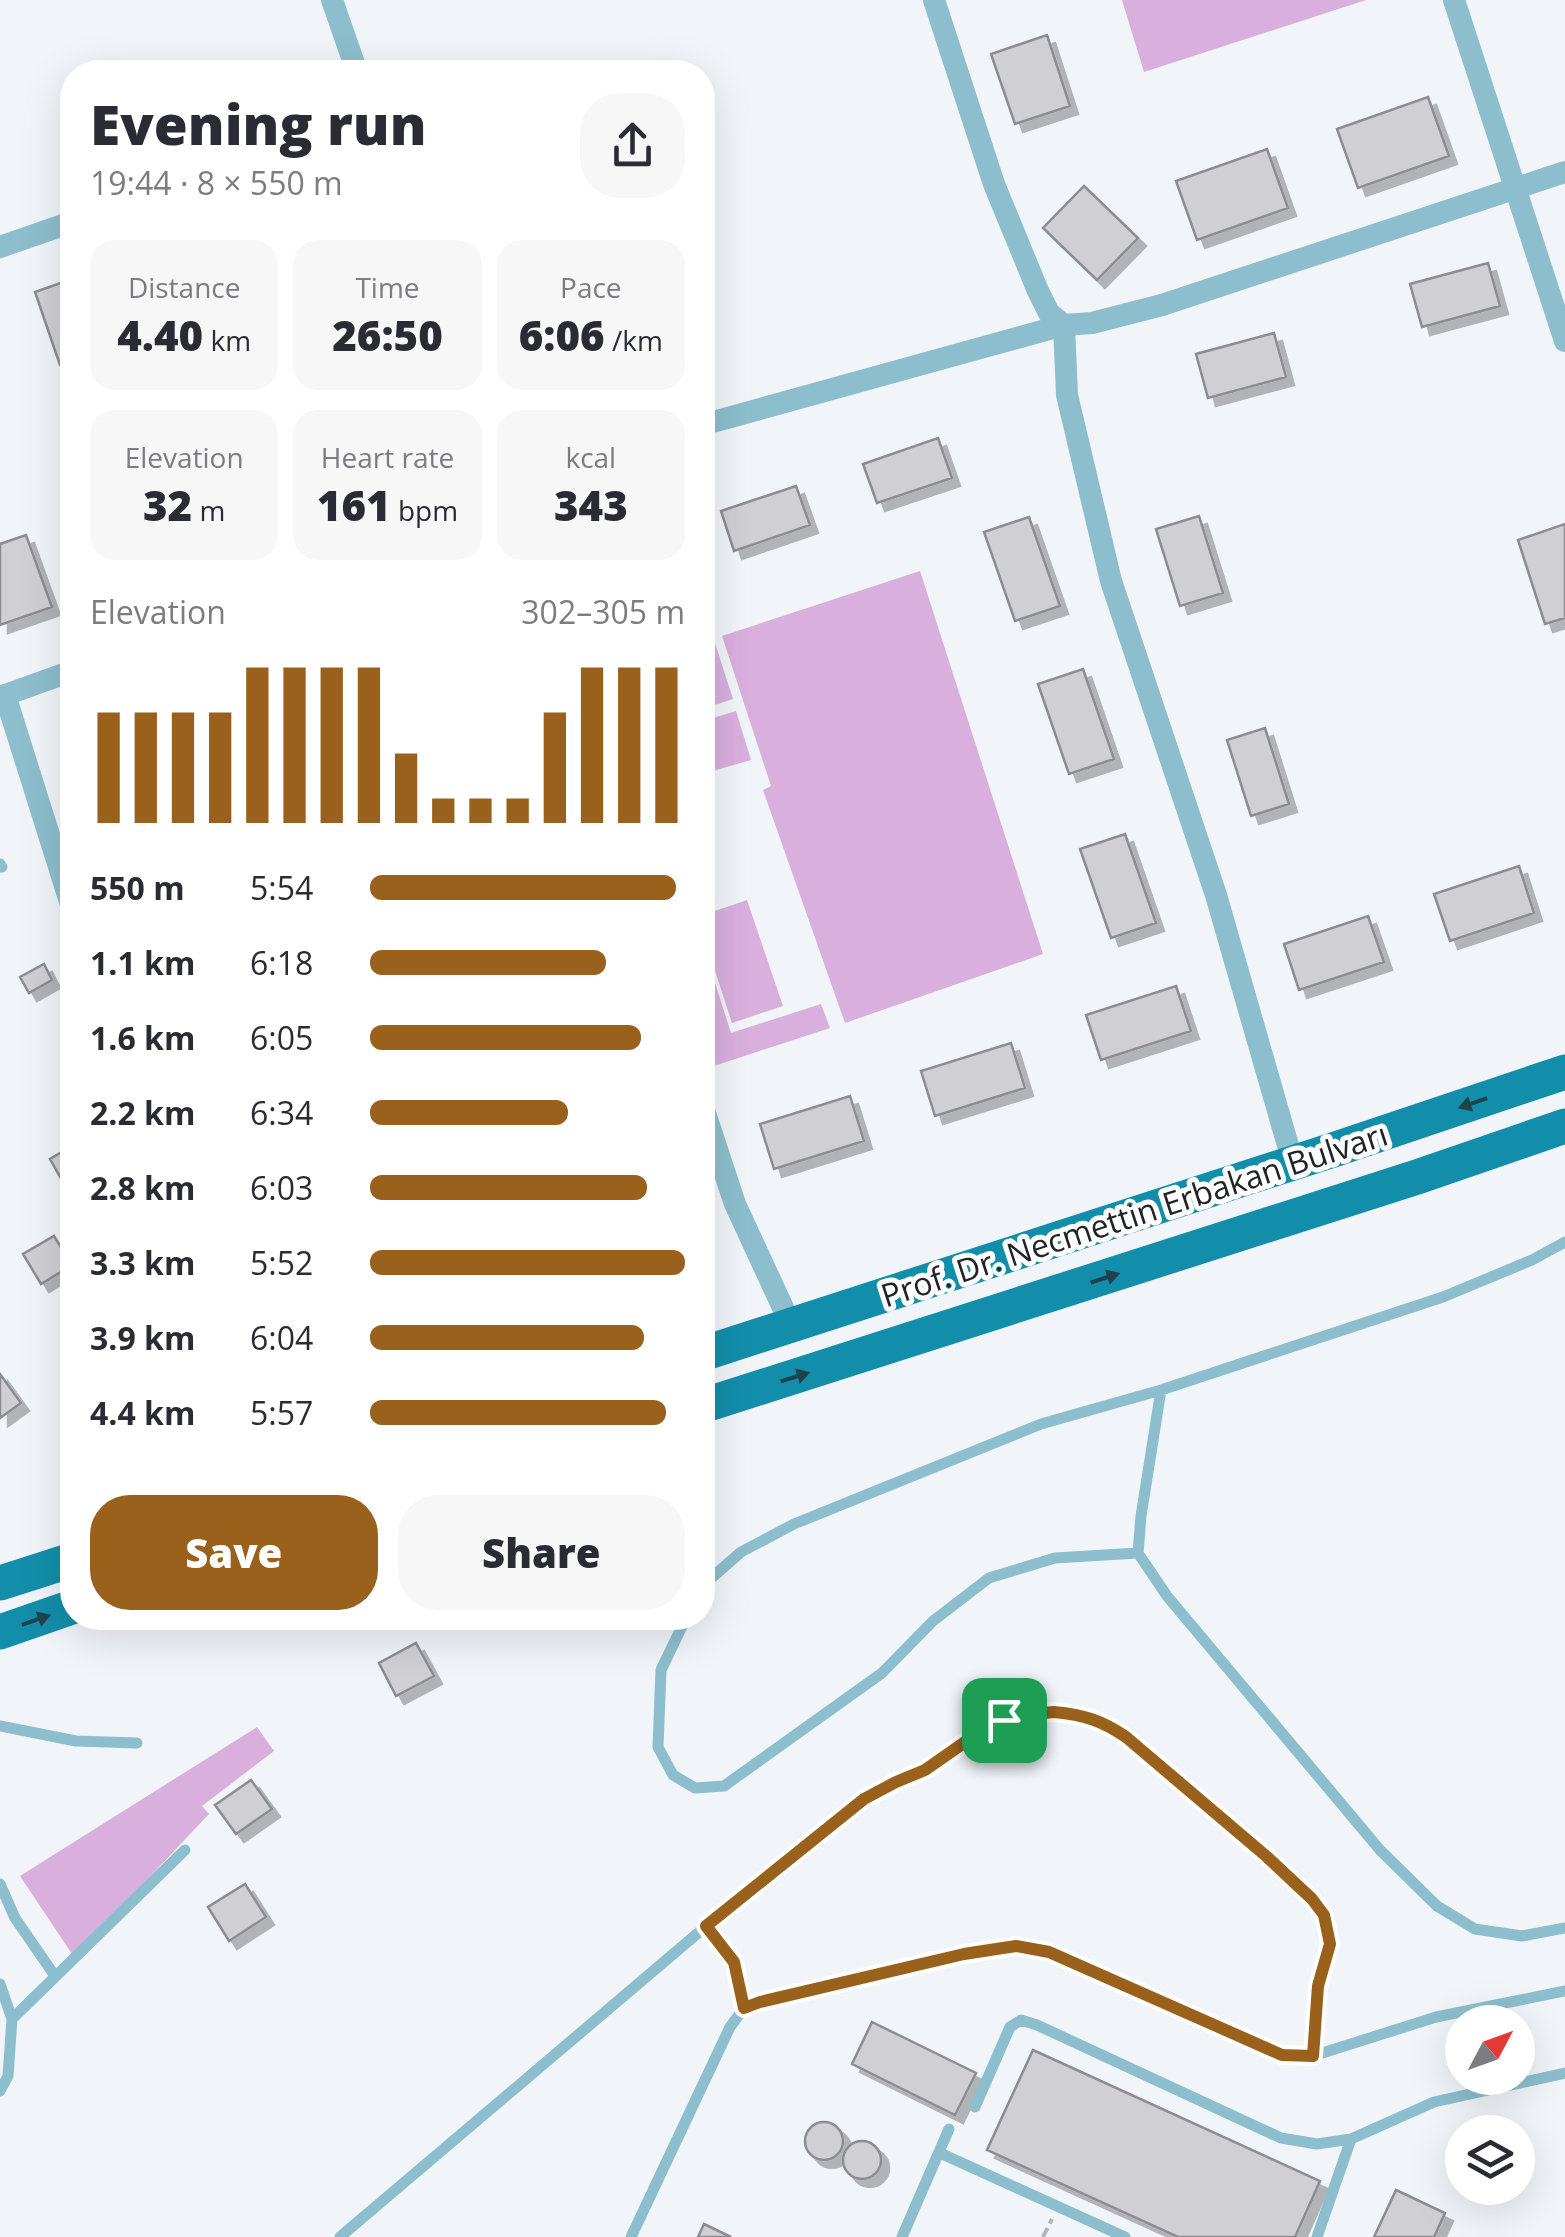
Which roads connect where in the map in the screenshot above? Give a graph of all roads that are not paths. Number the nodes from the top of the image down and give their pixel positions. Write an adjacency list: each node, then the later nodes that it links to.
1 (332, 0): 4 (street)
2 (934, 0): 9 (street)
3 (1454, 0): 6 (street)
4 (353, 60)
5 (1565, 172): 6 (street)
6 (1516, 188): 9 (street); 10 (street)
7 (60, 226): 8 (street)
8 (0, 246)
9 (1064, 325): 11 (street); 18 (street)
10 (1565, 342)
11 (715, 421)
12 (60, 675): 13 (street)
13 (3, 695): 14 (street)
14 (60, 871)
15 (1565, 1072): 18 (main road, Prof. Dr. Necmettin Erbakan Bulvarı, one-way to 18)
16 (1565, 1126): 23 (main road, Prof. Dr. Necmettin Erbakan Bulvarı, one-way to 16)
17 (715, 1143): 20 (street)
18 (1293, 1163): 20 (main road, Prof. Dr. Necmettin Erbakan Bulvarı)
19 (1565, 1242): 22 (lane)
20 (791, 1325): 21 (main road, Prof. Dr. Necmettin Erbakan Bulvarı)
21 (715, 1350)
22 (1161, 1390): 24 (lane); 26 (lane)
23 (715, 1402)
24 (1138, 1553): 29 (lane); 36 (lane)
25 (60, 1564): 27 (main road)
26 (715, 1575)
27 (0, 1583)
28 (60, 1612): 30 (main road, one-way to 28)
29 (680, 1630)
30 (0, 1632)
31 (0, 1726): 32 (lane)
32 (137, 1742)
33 (186, 1850): 37 (lane)
34 (0, 1884): 37 (lane)
35 (706, 1926): 40 (lane); 42 (lane); 49 (lane)
36 (1565, 1928)
37 (56, 1976): 41 (lane)
38 (0, 1984): 41 (lane)
39 (1565, 1991): 42 (lane)
40 (744, 2008): 42 (lane); 50 (lane)
41 (12, 2019): 44 (lane)
42 (1313, 2056)
43 (1565, 2073): 47 (lane)
44 (0, 2091)
45 (975, 2108): 47 (lane)
46 (949, 2129): 48 (lane)
47 (1351, 2139): 53 (lane)
48 (940, 2153): 51 (lane); 52 (lane)
49 (340, 2237)
50 (631, 2237)
51 (902, 2237)
52 (1124, 2237)
53 (1317, 2237)

